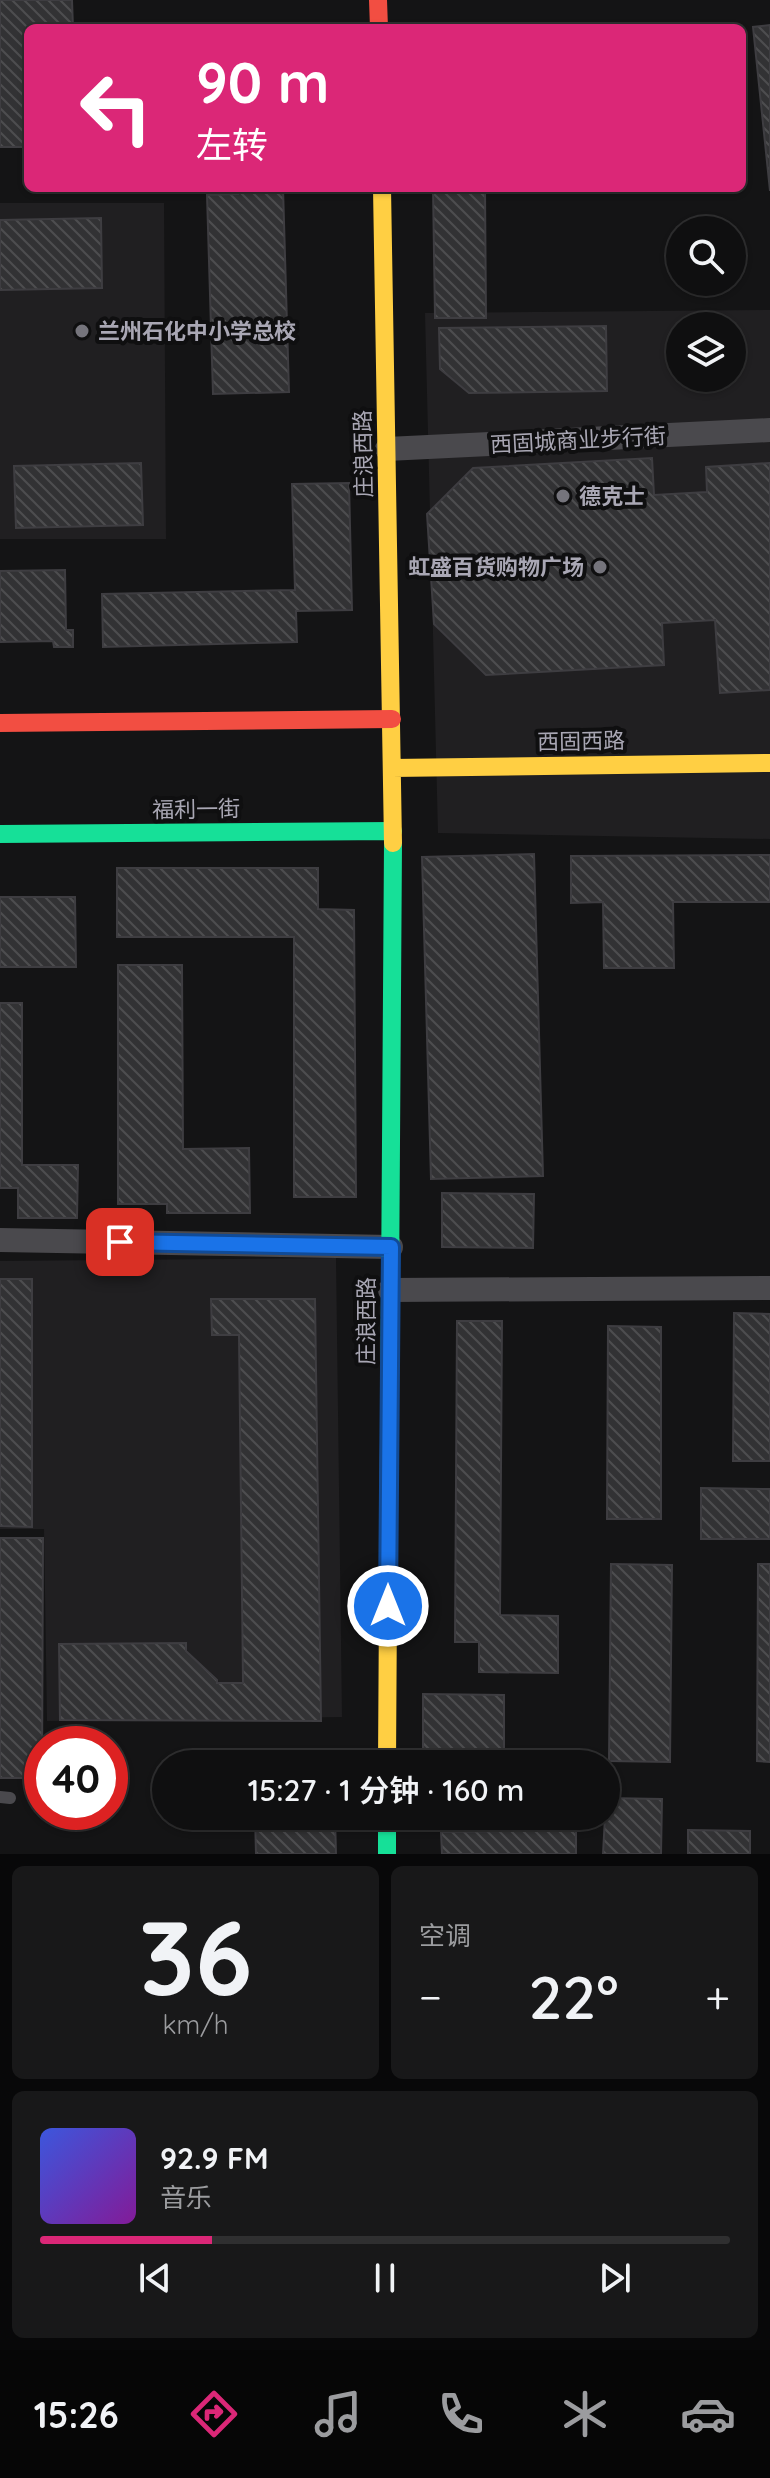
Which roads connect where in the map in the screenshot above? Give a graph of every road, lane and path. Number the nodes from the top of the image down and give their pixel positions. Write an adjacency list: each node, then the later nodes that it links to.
1 (378, 0): 2 (street)
2 (379, 24)
3 (382, 192): 5 (street, 庄浪西路)
4 (770, 430): 5 (street, 西固城商业步行街)
5 (387, 449): 6 (street, 庄浪西路)
6 (392, 719): 7 (street); 9 (street, 庄浪西路)
7 (0, 723)
8 (770, 763): 9 (street, 西固西路)
9 (392, 768): 10 (street, 庄浪西路)
10 (393, 831): 11 (street, 福利一街); 13 (street, 庄浪西路)
11 (0, 834)
12 (0, 1240): 13 (street)
13 (391, 1247): 15 (street, 庄浪西路)
14 (770, 1288): 15 (street)
15 (390, 1290): 16 (street, 庄浪西路)
16 (387, 1750)
17 (387, 1830): 18 (street)
18 (387, 1854)

